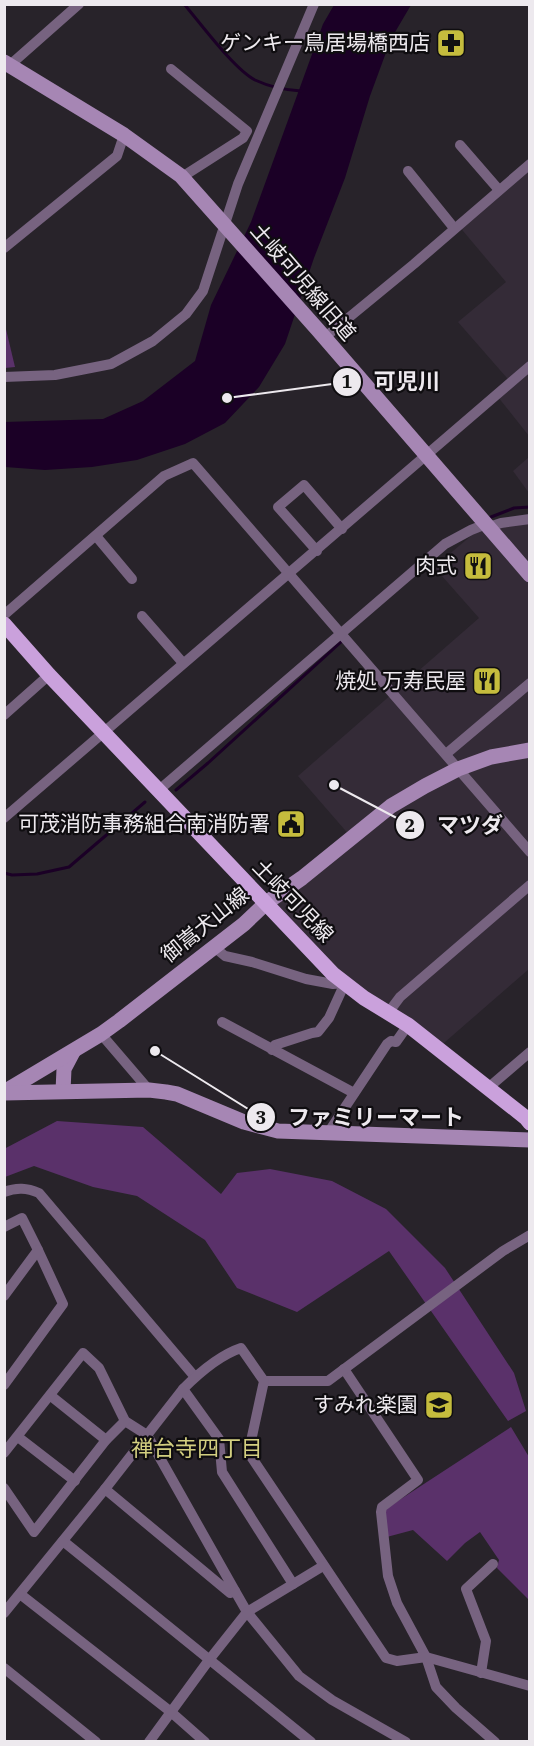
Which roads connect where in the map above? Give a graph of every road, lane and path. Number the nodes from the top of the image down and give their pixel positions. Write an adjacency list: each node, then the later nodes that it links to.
1 (79, 4): 3 (street)
2 (311, 6): 11 (street)
3 (6, 63): 5 (street, 土岐可児線旧道)
4 (171, 69): 9 (street)
5 (124, 135): 9 (street, 土岐可児線旧道); 13 (street)
6 (460, 145): 10 (street)
7 (530, 164): 10 (street)
8 (408, 171): 12 (street)
9 (183, 177): 11 (street, 土岐可児線旧道)
10 (499, 190): 12 (street)
11 (224, 224): 14 (street, 土岐可児線旧道); 16 (street)
12 (454, 228): 14 (street)
13 (4, 248)
14 (321, 334): 17 (street, 土岐可児線旧道)
15 (530, 366): 17 (street)
16 (4, 377)
17 (426, 455): 19 (street, 土岐可児線旧道); 20 (street)
18 (530, 519): 19 (street)
19 (487, 526): 24 (street, 土岐可児線旧道); 29 (street)
20 (342, 529): 22 (street); 22 (street)
21 (96, 536): 23 (street); 25 (street); 26 (street)
22 (317, 550): 23 (street)
23 (290, 574): 29 (street); 30 (street)
24 (530, 575)
25 (132, 579)
26 (4, 615)
27 (142, 615): 30 (street)
28 (4, 624): 31 (main road, 土岐可児線)
29 (341, 633): 36 (street); 38 (street)
30 (183, 663): 34 (street)
31 (49, 675): 33 (street); 34 (main road, 土岐可児線)
32 (530, 683): 36 (street)
33 (4, 715)
34 (104, 734): 38 (main road, 土岐可児線); 39 (street)
35 (530, 750): 37 (street, 御嵩犬山線)
36 (446, 754): 37 (street)
37 (458, 769): 40 (street); 42 (street, 御嵩犬山線)
38 (159, 790): 42 (main road, 土岐可児線)
39 (4, 818)
40 (530, 852)
41 (530, 885): 45 (street)
42 (266, 903): 43 (street, 御嵩犬山線); 44 (main road, 土岐可児線)
43 (214, 947): 44 (street); 48 (street, 御嵩犬山線)
44 (345, 983): 45 (main road, 土岐可児線); 50 (street)
45 (388, 1013): 47 (main road, 土岐可児線)
46 (222, 1022): 50 (street)
47 (408, 1025): 52 (main road, 土岐可児線); 56 (street)
48 (101, 1034): 49 (street, 御嵩犬山線); 53 (street)
49 (74, 1050): 54 (street, 御嵩犬山線); 55 (street)
50 (272, 1050): 56 (street)
51 (530, 1052): 52 (street)
52 (488, 1088): 57 (main road, 土岐可児線)
53 (149, 1090): 55 (street); 58 (street)
54 (4, 1092): 55 (street)
55 (63, 1092)
56 (354, 1093): 58 (street)
57 (530, 1123)
58 (328, 1133): 59 (street)
59 (530, 1140)
60 (4, 1192): 66 (street)
61 (4, 1227): 63 (street)
62 (529, 1235): 65 (street)
63 (38, 1250): 64 (street); 68 (street)
64 (4, 1296)
65 (344, 1369): 67 (street); 87 (street)
66 (195, 1377): 67 (street); 69 (street)
67 (264, 1381): 81 (street)
68 (4, 1385)
69 (183, 1389): 72 (street); 82 (street)
70 (51, 1396): 71 (street); 73 (street); 74 (street)
71 (124, 1420): 72 (street); 74 (street)
72 (147, 1435): 78 (street); 83 (street)
73 (18, 1437): 75 (street); 76 (street)
74 (106, 1440): 76 (street)
75 (4, 1453)
76 (75, 1481): 77 (street)
77 (4, 1488)
78 (105, 1490): 79 (street); 83 (street)
79 (63, 1541): 84 (street); 88 (street)
80 (493, 1564): 90 (street)
81 (323, 1566): 82 (street); 87 (street)
82 (293, 1584): 85 (street)
83 (236, 1591): 85 (street)
84 (20, 1594): 86 (street); 92 (street)
85 (247, 1612): 88 (street); 97 (street)
86 (4, 1613)
87 (426, 1657): 90 (street); 98 (street)
88 (209, 1660): 92 (street); 96 (street)
89 (4, 1668): 93 (street)
90 (481, 1672): 91 (street)
91 (530, 1686)
92 (171, 1712): 94 (street); 95 (street)
93 (96, 1742)
94 (149, 1742)
95 (206, 1742)
96 (310, 1742)
97 (406, 1742)
98 (495, 1742)

